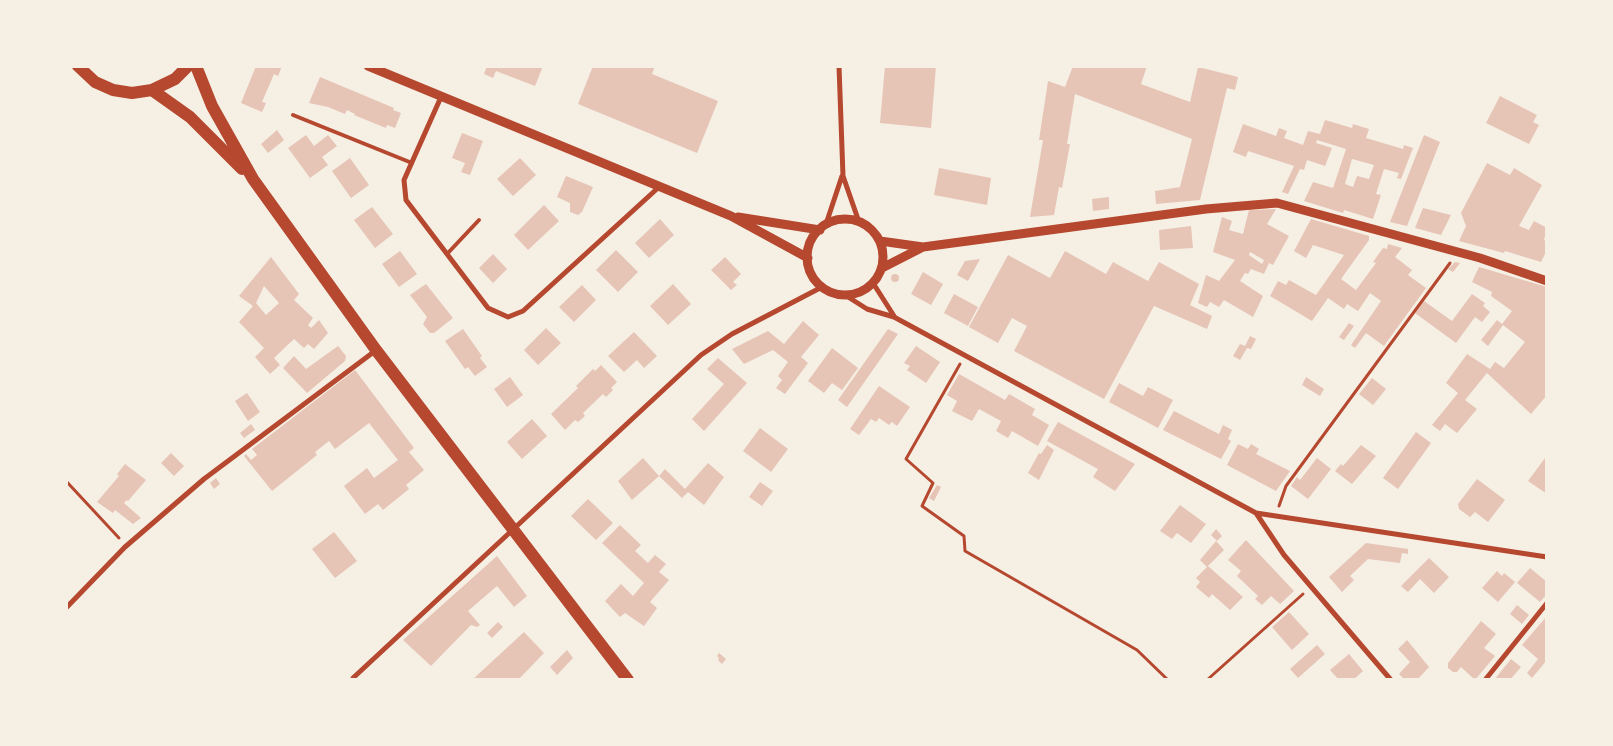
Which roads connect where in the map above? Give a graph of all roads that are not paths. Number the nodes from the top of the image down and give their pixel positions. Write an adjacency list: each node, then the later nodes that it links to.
1 (78, 66): 6 (main road)
2 (188, 66): 6 (main road)
3 (196, 66): 11 (main road)
4 (368, 66): 7 (street)
5 (839, 66): 10 (street)
6 (152, 90): 11 (main road)
7 (441, 97): 9 (street); 12 (street)
8 (293, 115): 9 (lane)
9 (412, 164): 19 (street)
10 (843, 176): 15 (street); 16 (street)
11 (253, 179): 27 (main road)
12 (659, 187): 13 (street); 19 (street)
13 (731, 216): 16 (street); 20 (street)
14 (479, 220): 19 (lane)
15 (859, 222): 16 (street); 17 (street)
16 (823, 227): 20 (street)
17 (880, 241): 18 (street); 21 (street)
18 (923, 247): 21 (street); 22 (street)
19 (447, 254)
20 (808, 258): 24 (street)
21 (882, 268): 23 (street)
22 (1547, 281)
23 (873, 283): 25 (street); 26 (street)
24 (822, 287): 25 (street); 29 (street)
25 (845, 295): 26 (street)
26 (894, 317): 28 (street)
27 (376, 350): 29 (main road); 32 (street)
28 (1256, 513): 30 (street); 35 (street)
29 (514, 528): 33 (street); 34 (main road)
30 (1547, 557)
31 (1547, 603): 36 (street)
32 (66, 608)
33 (352, 678)
34 (628, 680)
35 (1391, 680)
36 (1485, 680)

